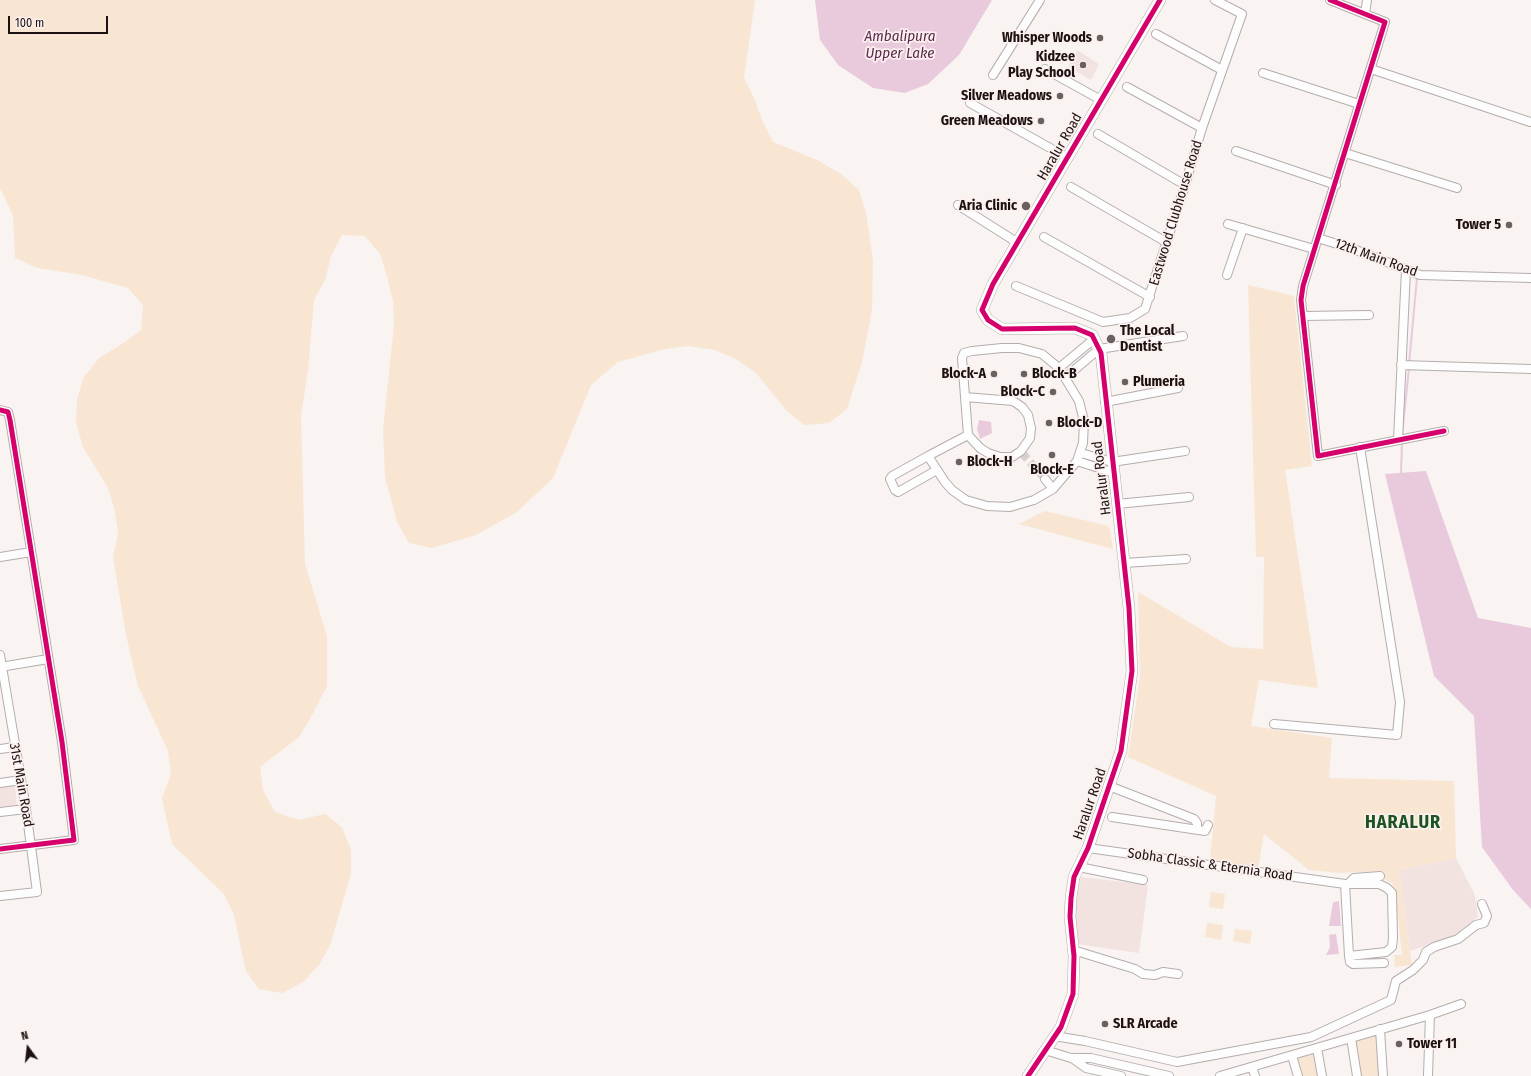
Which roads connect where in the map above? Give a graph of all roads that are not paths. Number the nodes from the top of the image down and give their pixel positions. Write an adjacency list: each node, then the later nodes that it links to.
1 (1040, 0): 12 (street)
2 (1160, 0): 14 (street, Haralur Road)
3 (1215, 0): 10 (street, Eastwood Clubhouse Road)
4 (1330, 0): 6 (street)
5 (1367, 0): 6 (street)
6 (1365, 14): 9 (street)
7 (1156, 34): 10 (street)
8 (1045, 69): 14 (street)
9 (1371, 69): 16 (street); 17 (street)
10 (1222, 70): 18 (street, Eastwood Clubhouse Road)
11 (1262, 73): 16 (street)
12 (993, 75)
13 (1127, 87): 18 (street)
14 (1102, 100): 22 (street, Haralur Road)
15 (970, 103): 22 (street)
16 (1359, 104): 21 (street)
17 (1530, 122)
18 (1202, 128): 23 (street, Eastwood Clubhouse Road)
19 (1098, 134): 23 (street)
20 (1236, 151): 24 (street)
21 (1345, 154): 24 (street); 26 (street)
22 (1068, 158): 32 (street, Haralur Road)
23 (1186, 185): 33 (street, Eastwood Clubhouse Road)
24 (1336, 185): 31 (street)
25 (1071, 187): 33 (street)
26 (1457, 188)
27 (958, 205): 32 (street)
28 (1228, 224): 29 (street)
29 (1243, 228): 34 (street); 36 (street)
30 (1044, 237): 39 (street)
31 (1318, 238): 34 (street); 35 (street, 12th Main Road)
32 (1018, 242): 43 (street, Haralur Road)
33 (1166, 242): 39 (street, Eastwood Clubhouse Road)
34 (1314, 249): 41 (street)
35 (1406, 270): 37 (street, 12th Main Road); 44 (street)
36 (1227, 275)
37 (1531, 278)
38 (1016, 286): 39 (street, Eastwood Clubhouse Road)
39 (1150, 297)
40 (1369, 315): 41 (street)
41 (1303, 316): 55 (street)
42 (1183, 336): 43 (street)
43 (1097, 344): 45 (street); 47 (street); 50 (street, Haralur Road)
44 (1406, 365): 46 (street); 54 (street)
45 (1059, 368): 47 (street); 49 (street)
46 (1531, 369)
47 (1066, 377): 57 (street)
48 (1178, 388): 50 (street)
49 (965, 397): 53 (street); 53 (street)
50 (1105, 402): 60 (street, Haralur Road)
51 (1, 410): 66 (street)
52 (1444, 431): 54 (street)
53 (968, 435): 58 (street)
54 (1401, 439): 55 (street)
55 (1360, 447): 74 (street)
56 (1185, 451): 60 (street)
57 (1081, 453): 59 (street); 60 (street)
58 (928, 456): 61 (street); 61 (street)
59 (1077, 461): 60 (street); 63 (street)
60 (1113, 468): 65 (street, Haralur Road)
61 (937, 470): 63 (street)
62 (1044, 479): 63 (street)
63 (1053, 489)
64 (1189, 497): 65 (street)
65 (1117, 504): 69 (street, Haralur Road)
66 (31, 552): 67 (street); 71 (street)
67 (0, 557)
68 (1186, 559): 69 (street)
69 (1124, 563): 79 (street, Haralur Road)
70 (0, 655): 72 (street, 31st Main Road)
71 (48, 659): 72 (street); 85 (street)
72 (1, 667): 73 (street, 31st Main Road)
73 (4, 703): 75 (street, 31st Main Road)
74 (1274, 724)
75 (15, 747): 76 (street); 77 (street, 31st Main Road)
76 (0, 749)
77 (20, 780): 78 (street); 80 (street, 31st Main Road)
78 (0, 783)
79 (1109, 786): 84 (street); 86 (street, Haralur Road)
80 (26, 809): 81 (street); 85 (street, 31st Main Road)
81 (0, 812)
82 (1112, 817): 84 (street)
83 (1208, 825): 84 (street)
84 (1196, 830)
85 (31, 844): 87 (street); 92 (street, 31st Main Road)
86 (1088, 848): 88 (street, Haralur Road); 91 (street, Sobha Classic & Eternia Road)
87 (0, 849)
88 (1079, 867): 90 (street); 94 (street, Haralur Road)
89 (1380, 876): 91 (street)
90 (1143, 880)
91 (1347, 884): 95 (street); 95 (street, Sobha Classic & Eternia Road)
92 (0, 896)
93 (1482, 904): 101 (street)
94 (1073, 950): 97 (street); 101 (street, Haralur Road)
95 (1349, 956): 96 (street)
96 (1384, 963)
97 (1178, 974)
98 (1461, 1004): 99 (street)
99 (1430, 1015): 100 (street); 117 (street)
100 (1380, 1029): 102 (street); 116 (street)
101 (1054, 1036): 104 (street, Haralur Road)
102 (1351, 1038): 103 (street); 115 (street)
103 (1317, 1048): 105 (street); 114 (street)
104 (1045, 1050): 106 (street); 108 (street, Haralur Road)
105 (1292, 1056): 107 (street); 113 (street)
106 (1072, 1058): 109 (street); 110 (street)
107 (1252, 1067): 111 (street); 112 (street)
108 (1028, 1076)
109 (1121, 1076)
110 (1169, 1076)
111 (1220, 1076)
112 (1255, 1076)
113 (1298, 1076)
114 (1322, 1076)
115 (1358, 1076)
116 (1383, 1076)
117 (1428, 1076)

